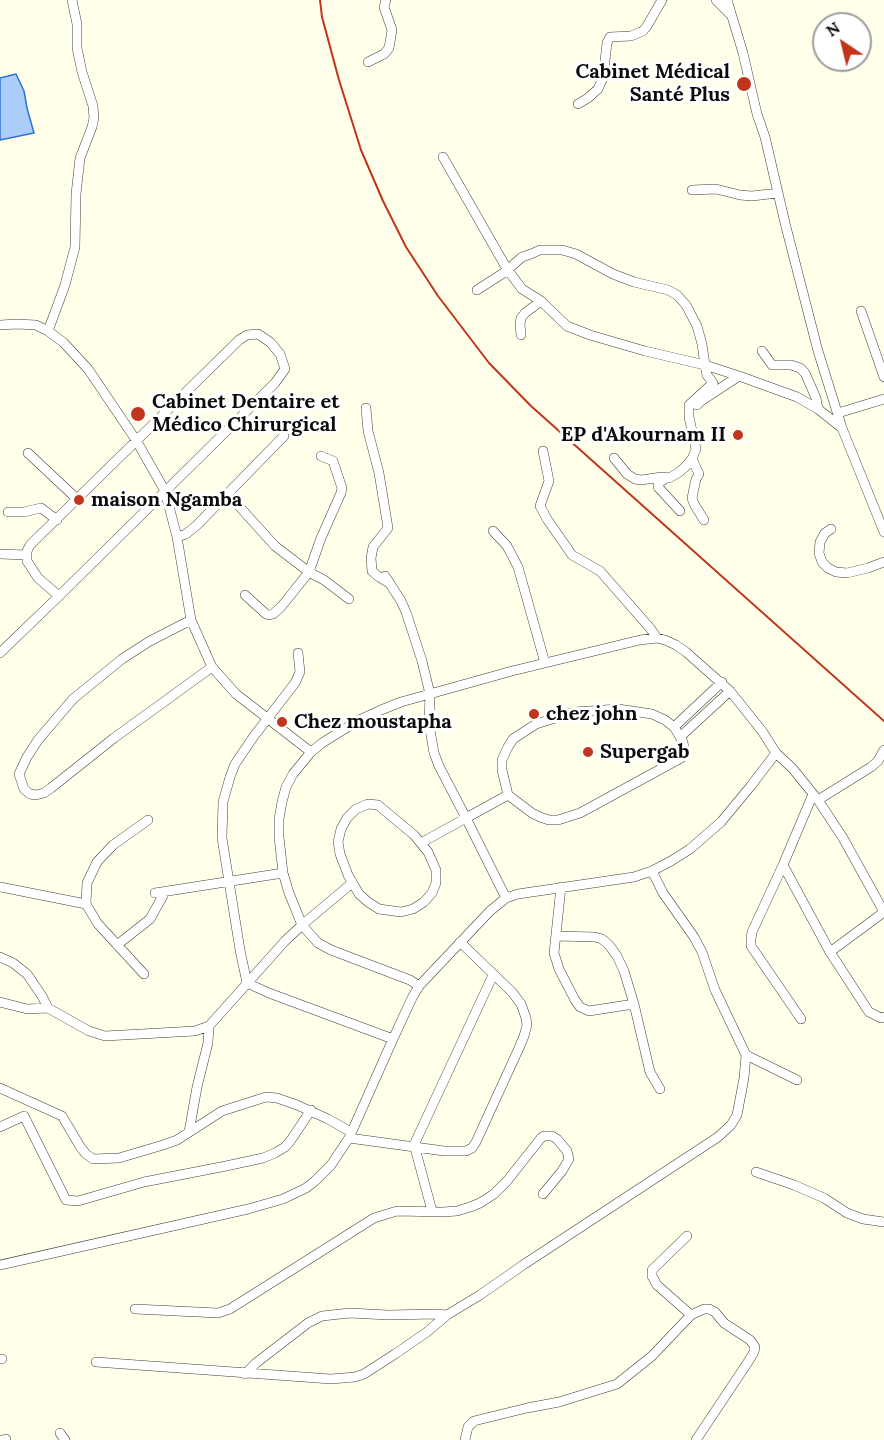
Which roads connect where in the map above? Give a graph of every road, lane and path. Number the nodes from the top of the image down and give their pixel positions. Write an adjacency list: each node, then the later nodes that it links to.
1 (72, 0): 17 (street)
2 (386, 0): 7 (street)
3 (662, 0): 8 (street)
4 (716, 0): 6 (street)
5 (727, 0): 6 (street)
6 (731, 15): 11 (street)
7 (368, 62)
8 (578, 104)
9 (443, 157): 12 (street)
10 (692, 190): 11 (street)
11 (778, 193): 26 (street)
12 (507, 269): 13 (street); 14 (street); 20 (street)
13 (477, 290)
14 (541, 301): 18 (street); 20 (street)
15 (861, 311): 22 (street)
16 (0, 325): 17 (street)
17 (48, 330): 30 (street)
18 (521, 335)
19 (762, 351): 25 (street)
20 (705, 365): 21 (street); 27 (street)
21 (739, 376): 25 (street); 27 (street)
22 (884, 377)
23 (884, 399): 26 (street)
24 (366, 408): 63 (street)
25 (818, 409): 28 (street)
26 (838, 413): 28 (street)
27 (688, 417): 35 (street)
28 (842, 428): 46 (street)
29 (284, 436): 38 (street)
30 (136, 440): 37 (street); 37 (street); 39 (street)
31 (543, 451): 56 (street)
32 (28, 453): 39 (street)
33 (321, 456): 51 (street)
34 (614, 458): 36 (street)
35 (692, 459): 36 (street); 43 (street)
36 (669, 478): 40 (street)
37 (165, 491): 47 (street); 53 (street)
38 (228, 494): 47 (street); 51 (street)
39 (77, 499): 42 (street)
40 (680, 511)
41 (8, 512): 42 (street)
42 (57, 520): 49 (street)
43 (704, 520)
44 (831, 530): 50 (street)
45 (493, 531): 59 (street)
46 (884, 532)
47 (177, 537): 55 (street)
48 (0, 554): 49 (street)
49 (26, 555): 53 (street)
50 (884, 562)
51 (309, 572): 52 (street); 54 (street)
52 (245, 595)
53 (59, 596): 57 (street)
54 (349, 599)
55 (191, 620): 60 (street); 60 (street)
56 (657, 639): 59 (street); 61 (street)
57 (0, 653)
58 (298, 653): 64 (street)
59 (545, 663): 63 (street)
60 (212, 668): 64 (street)
61 (722, 682): 62 (street); 65 (street)
62 (730, 691): 66 (street); 69 (street)
63 (430, 694): 68 (street); 72 (street)
64 (268, 718): 68 (street); 78 (street)
65 (674, 727): 66 (street); 70 (street)
66 (681, 736): 70 (street)
67 (884, 750): 71 (street)
68 (310, 752): 77 (street)
69 (776, 753): 71 (street); 76 (street)
70 (508, 795): 72 (street)
71 (816, 797): 75 (street); 86 (street)
72 (466, 818): 74 (street); 84 (street)
73 (148, 820): 85 (street)
74 (422, 843): 79 (street); 79 (street)
75 (783, 865): 91 (street); 101 (street)
76 (652, 871): 81 (street); 104 (street)
77 (284, 873): 78 (street); 87 (street)
78 (229, 882): 82 (street); 95 (street)
79 (352, 883): 87 (street)
80 (0, 887): 85 (street)
81 (561, 887): 84 (street); 88 (street)
82 (165, 892): 83 (street); 90 (street)
83 (155, 893)
84 (506, 898): 89 (street)
85 (86, 904): 90 (street)
86 (884, 912): 91 (street)
87 (302, 925): 95 (street); 96 (street)
88 (556, 936): 98 (street); 98 (street)
89 (460, 942): 94 (street); 96 (street)
90 (117, 945): 93 (street)
91 (830, 952): 100 (street)
92 (0, 957): 99 (street)
93 (144, 974)
94 (494, 975): 112 (street); 112 (street)
95 (247, 983): 102 (street); 103 (street)
96 (419, 986): 103 (street)
97 (0, 1002): 99 (street)
98 (634, 1004): 107 (street)
99 (48, 1008): 102 (street)
100 (884, 1017)
101 (801, 1019)
102 (209, 1026): 110 (street)
103 (393, 1039): 111 (street)
104 (746, 1055): 105 (street); 121 (street)
105 (797, 1080)
106 (0, 1088): 110 (street)
107 (660, 1089)
108 (310, 1110): 109 (street); 110 (street); 111 (street)
109 (0, 1127)
110 (189, 1132)
111 (350, 1135): 112 (street); 118 (street)
112 (414, 1148): 115 (street)
113 (756, 1172): 116 (street)
114 (543, 1194): 115 (street)
115 (432, 1211): 119 (street)
116 (884, 1222)
117 (687, 1236): 120 (street)
118 (0, 1265)
119 (135, 1309)
120 (691, 1315): 124 (street); 125 (street)
121 (447, 1316): 123 (street); 123 (street)
122 (96, 1362): 123 (street)
123 (245, 1374)
124 (465, 1440)
125 (696, 1440)

